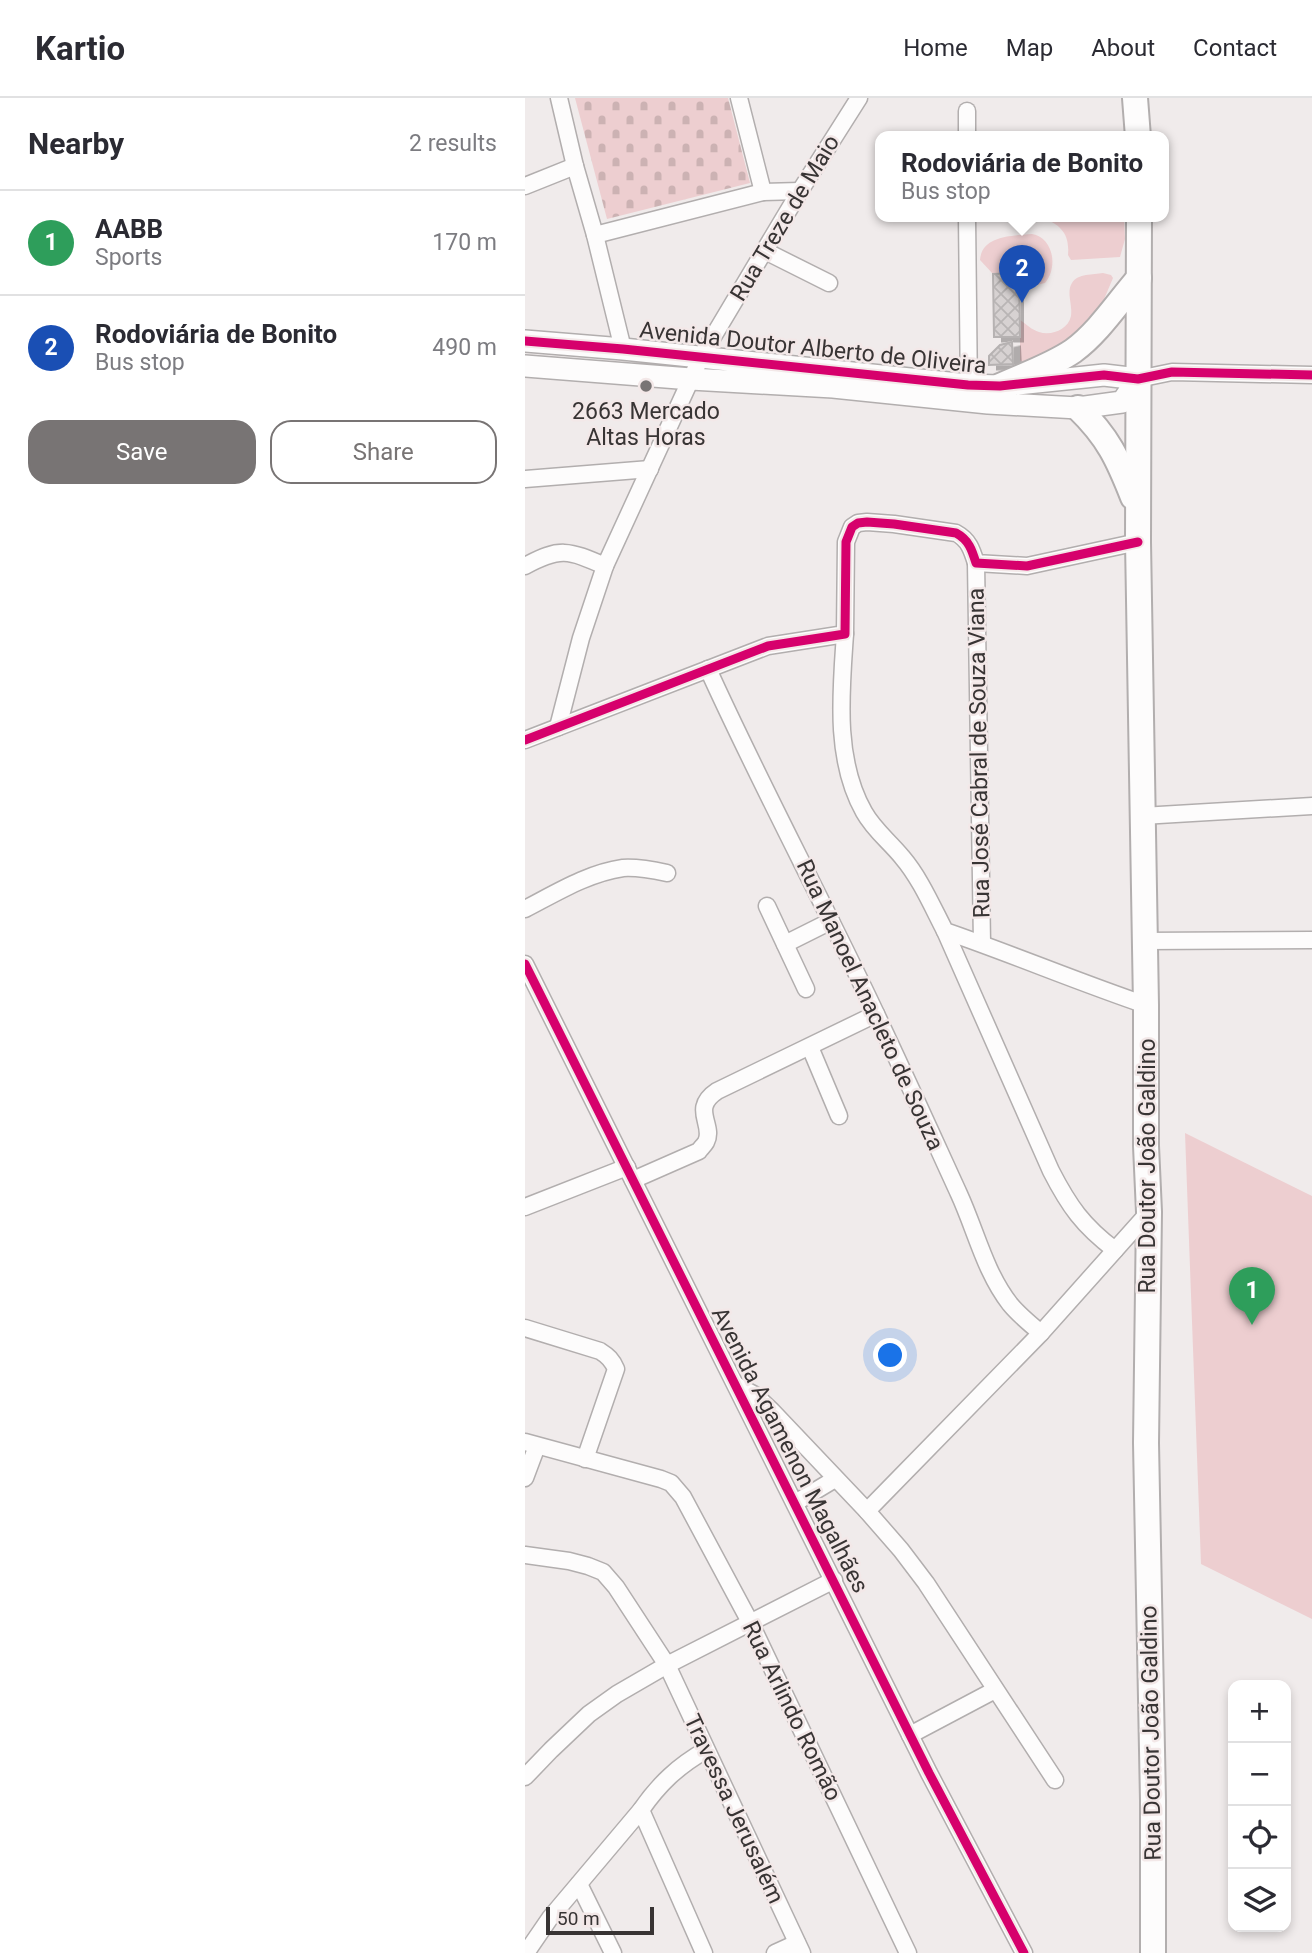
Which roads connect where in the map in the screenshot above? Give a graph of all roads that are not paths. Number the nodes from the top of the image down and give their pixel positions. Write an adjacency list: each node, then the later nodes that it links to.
1 (559, 98): 8 (street)
2 (739, 98): 10 (street)
3 (859, 98): 11 (street, Rua Treze de Maio)
4 (1135, 98): 7 (main road)
5 (967, 111): 6 (street)
6 (967, 131)
7 (1138, 131)
8 (575, 166): 9 (street); 14 (street)
9 (525, 186)
10 (763, 191): 11 (street); 14 (street)
11 (800, 191): 15 (street, Rua Treze de Maio)
12 (967, 222): 27 (street)
13 (1139, 222): 16 (main road, Rua Doutor João Galdino)
14 (595, 235): 19 (street)
15 (765, 251): 17 (street); 20 (street, Rua Treze de Maio)
16 (1139, 278): 25 (main road, Rua Doutor João Galdino); 26 (main road)
17 (829, 283)
18 (525, 341): 19 (street, Avenida Doutor Alberto de Oliveira)
19 (623, 349): 20 (street, Avenida Doutor Alberto de Oliveira)
20 (701, 357): 23 (street, Rua Treze de Maio); 24 (street, Avenida Doutor Alberto de Oliveira)
21 (525, 366): 23 (street, Avenida Doutor Alberto de Oliveira)
22 (1312, 376): 25 (street)
23 (691, 379): 24 (street, Avenida Doutor Alberto de Oliveira); 29 (street, Rua Treze de Maio)
24 (834, 379): 27 (street, Avenida Doutor Alberto de Oliveira)
25 (1138, 379): 26 (street, Avenida Doutor Alberto de Oliveira); 28 (street, Avenida Doutor Alberto de Oliveira); 31 (main road, Rua Doutor João Galdino)
26 (1000, 386): 27 (street, Avenida Doutor Alberto de Oliveira)
27 (968, 393): 28 (street, Avenida Doutor Alberto de Oliveira)
28 (1078, 408): 31 (main road)
29 (650, 469): 30 (street); 35 (street, Rua Treze de Maio)
30 (525, 479)
31 (1139, 514): 32 (main road, Rua Doutor João Galdino)
32 (1138, 542): 33 (street); 41 (main road, Rua Doutor João Galdino)
33 (975, 564): 36 (street); 49 (street, Rua José Cabral de Souza Viana)
34 (525, 566): 35 (street)
35 (605, 566): 38 (street, Rua Treze de Maio)
36 (845, 634): 37 (street); 46 (street)
37 (708, 668): 38 (street); 45 (street, Rua Manoel Anacleto de Souza)
38 (558, 727): 39 (street)
39 (525, 740)
40 (1312, 806): 41 (street)
41 (1142, 816): 47 (main road, Rua Doutor João Galdino)
42 (667, 873): 44 (street)
43 (767, 906): 50 (street)
44 (525, 909)
45 (831, 921): 50 (street); 54 (street, Rua Manoel Anacleto de Souza)
46 (944, 931): 49 (street); 60 (street)
47 (1144, 940): 48 (street); 53 (main road, Rua Doutor João Galdino)
48 (1312, 940)
49 (982, 943): 53 (street)
50 (785, 944): 52 (street)
51 (525, 964): 57 (street, Avenida Agamenon Magalhães)
52 (806, 989)
53 (1146, 1005): 59 (main road, Rua Doutor João Galdino)
54 (876, 1014): 55 (street); 62 (street, Rua Manoel Anacleto de Souza)
55 (810, 1047): 56 (street); 57 (street)
56 (839, 1116)
57 (630, 1174): 58 (street); 63 (street, Avenida Agamenon Magalhães)
58 (525, 1207)
59 (1149, 1212): 60 (street); 88 (main road, Rua Doutor João Galdino)
60 (1115, 1250): 62 (street)
61 (525, 1328): 65 (street)
62 (1041, 1333): 69 (street)
63 (736, 1385): 67 (street); 68 (street, Avenida Agamenon Magalhães)
64 (531, 1444): 65 (street); 66 (street)
65 (585, 1459): 72 (street, Rua Arlindo Romão)
66 (525, 1478)
67 (835, 1479): 68 (street); 69 (street)
68 (795, 1503): 71 (street, Avenida Agamenon Magalhães)
69 (867, 1511): 74 (street)
70 (525, 1555): 73 (street, Travessa Jerusalém)
71 (834, 1580): 72 (street); 75 (street, Avenida Agamenon Magalhães)
72 (750, 1622): 73 (street); 86 (street, Rua Arlindo Romão)
73 (667, 1665): 76 (street, Travessa Jerusalém); 77 (street)
74 (995, 1690): 75 (street); 78 (street)
75 (910, 1735): 87 (street, Avenida Agamenon Magalhães)
76 (706, 1750): 79 (street); 81 (street, Travessa Jerusalém)
77 (525, 1777)
78 (1055, 1780)
79 (641, 1810): 80 (street); 84 (street)
80 (579, 1884): 82 (street); 83 (street)
81 (800, 1948): 85 (street)
82 (526, 1953)
83 (613, 1953)
84 (704, 1953)
85 (775, 1953)
86 (908, 1953)
87 (1024, 1953)
88 (1153, 1953)

